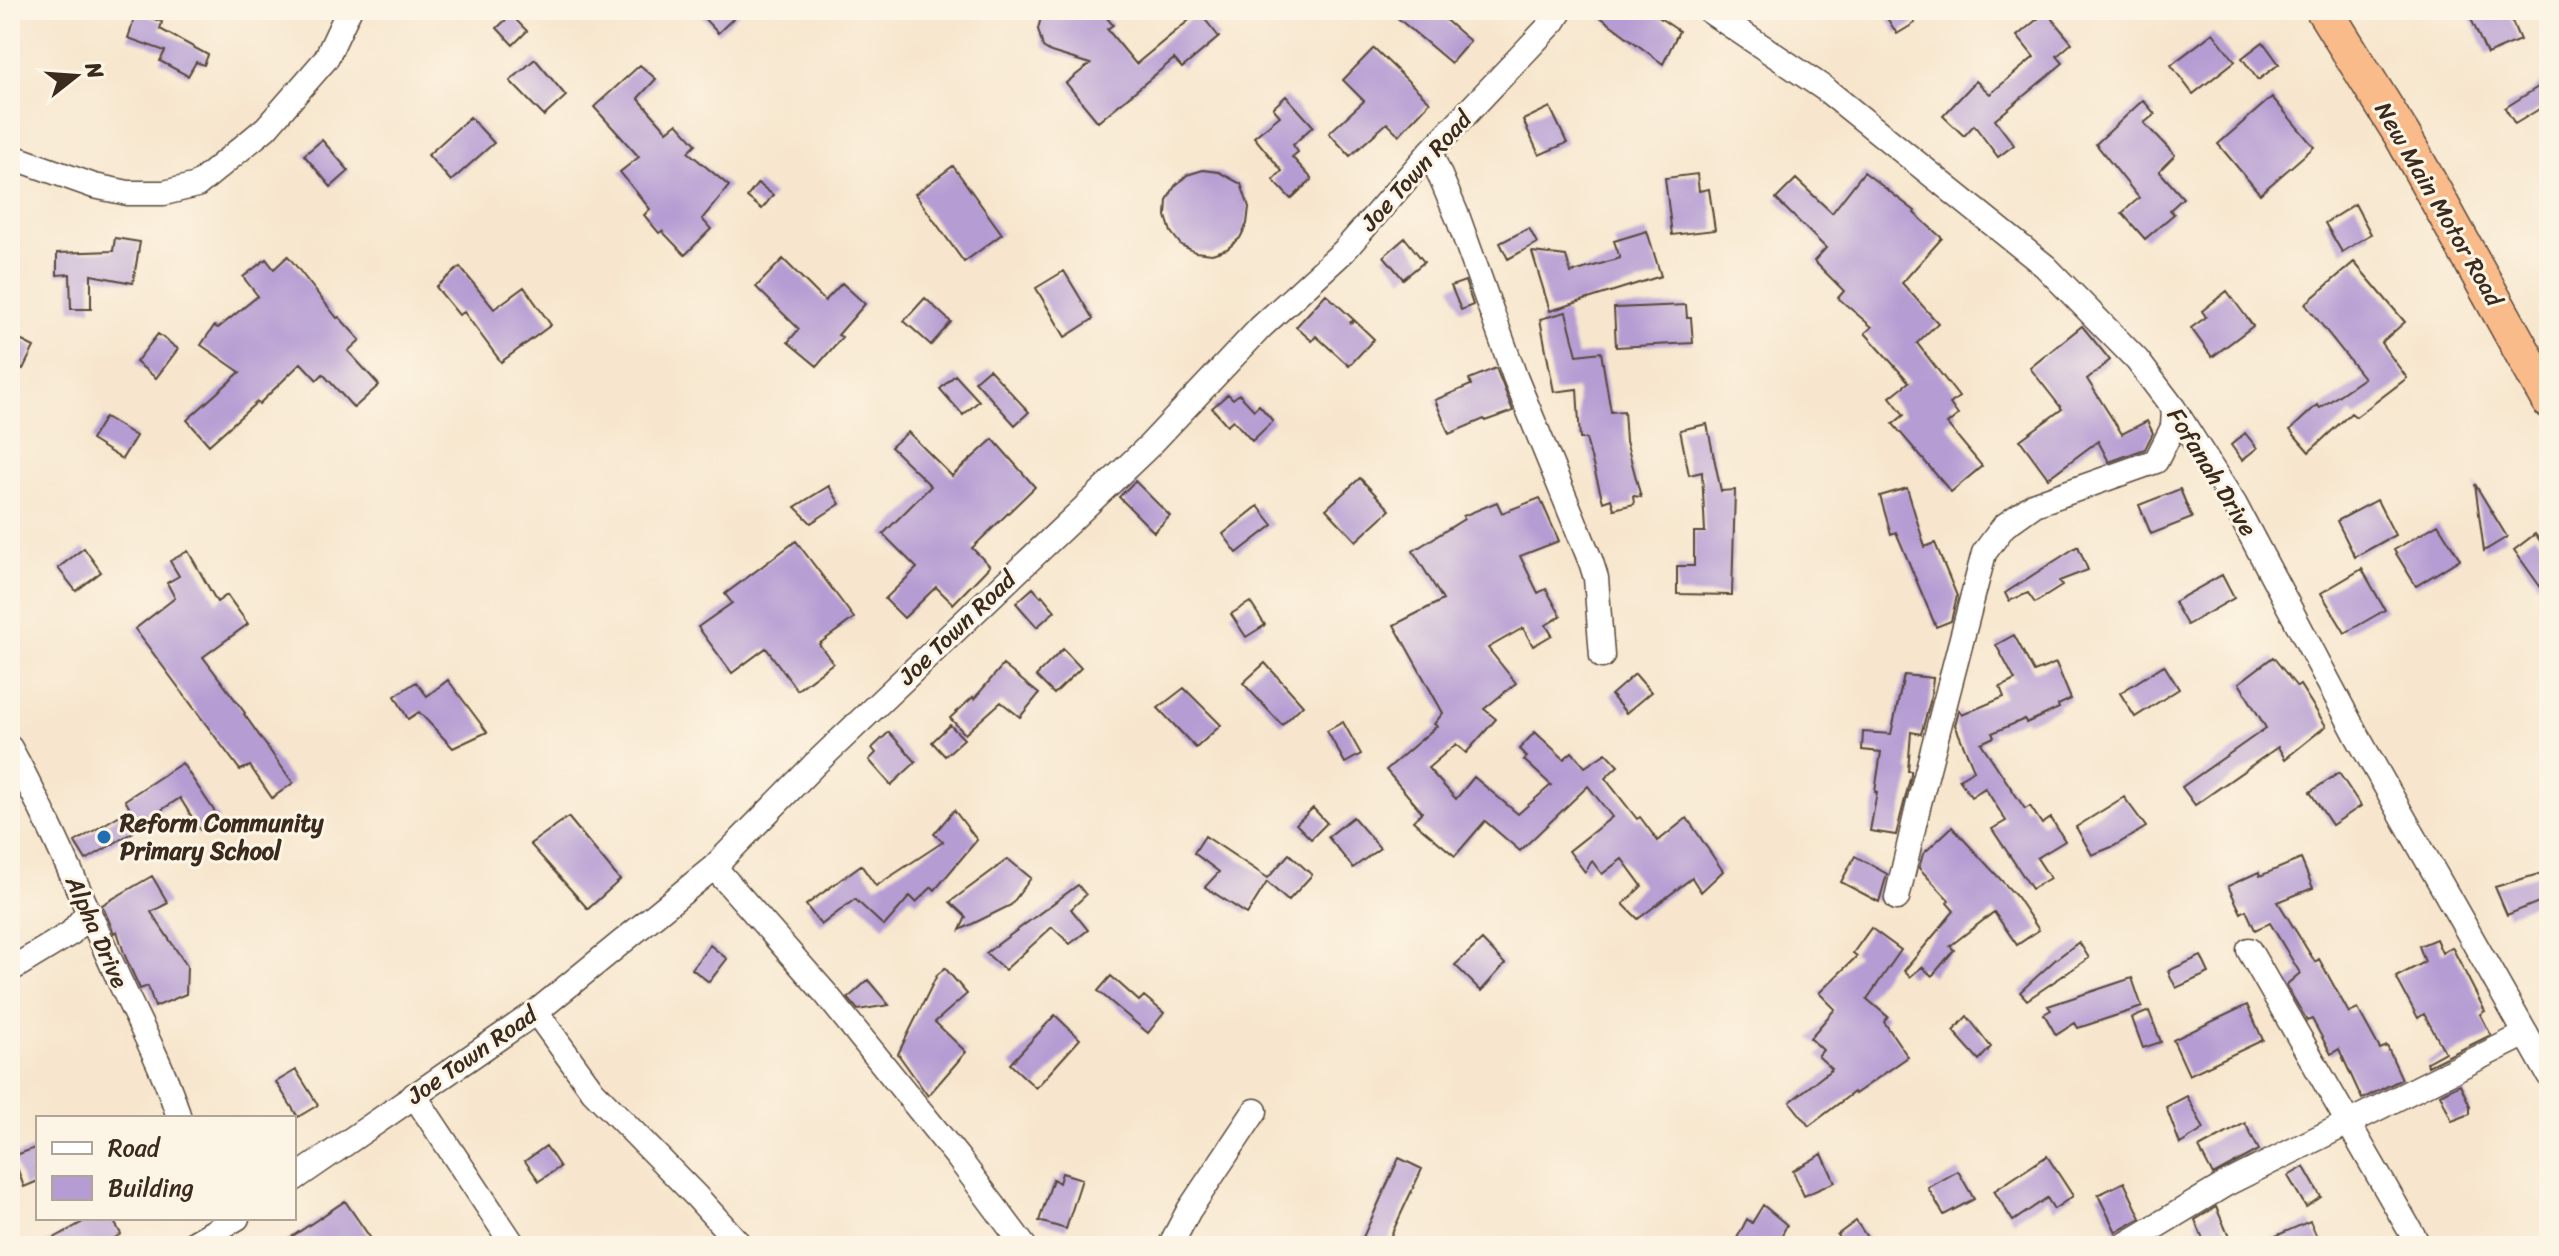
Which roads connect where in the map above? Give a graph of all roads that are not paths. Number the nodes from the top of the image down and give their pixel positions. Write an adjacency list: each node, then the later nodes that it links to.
1 (349, 10): 7 (street)
2 (1561, 10): 6 (street, Joe Town Road)
3 (1708, 10): 10 (street, Fofanah Drive)
4 (2324, 10): 9 (highway, New Main Motor Road)
5 (2348, 10): 8 (highway, New Main Motor Road)
6 (1430, 152): 11 (street); 13 (street, Joe Town Road)
7 (10, 156)
8 (2549, 360)
9 (2549, 400)
10 (2174, 409): 14 (street); 19 (street, Fofanah Drive)
11 (1602, 656)
12 (10, 748): 15 (street, Alpha Drive)
13 (714, 867): 18 (street, Joe Town Road); 31 (street)
14 (1897, 898)
15 (88, 912): 17 (street); 23 (street, Alpha Drive)
16 (2249, 950): 24 (street)
17 (10, 970)
18 (536, 1012): 21 (street, Joe Town Road); 30 (street)
19 (2526, 1034): 20 (street, Fofanah Drive); 24 (street)
20 (2549, 1075)
21 (414, 1095): 25 (street, Joe Town Road); 29 (street)
22 (1255, 1111): 32 (street)
23 (178, 1116)
24 (2347, 1123): 33 (street); 34 (street)
25 (296, 1178)
26 (229, 1220): 27 (street)
27 (209, 1225): 28 (street)
28 (189, 1246)
29 (514, 1246)
30 (741, 1246)
31 (1024, 1246)
32 (1170, 1246)
33 (2123, 1246)
34 (2419, 1246)

